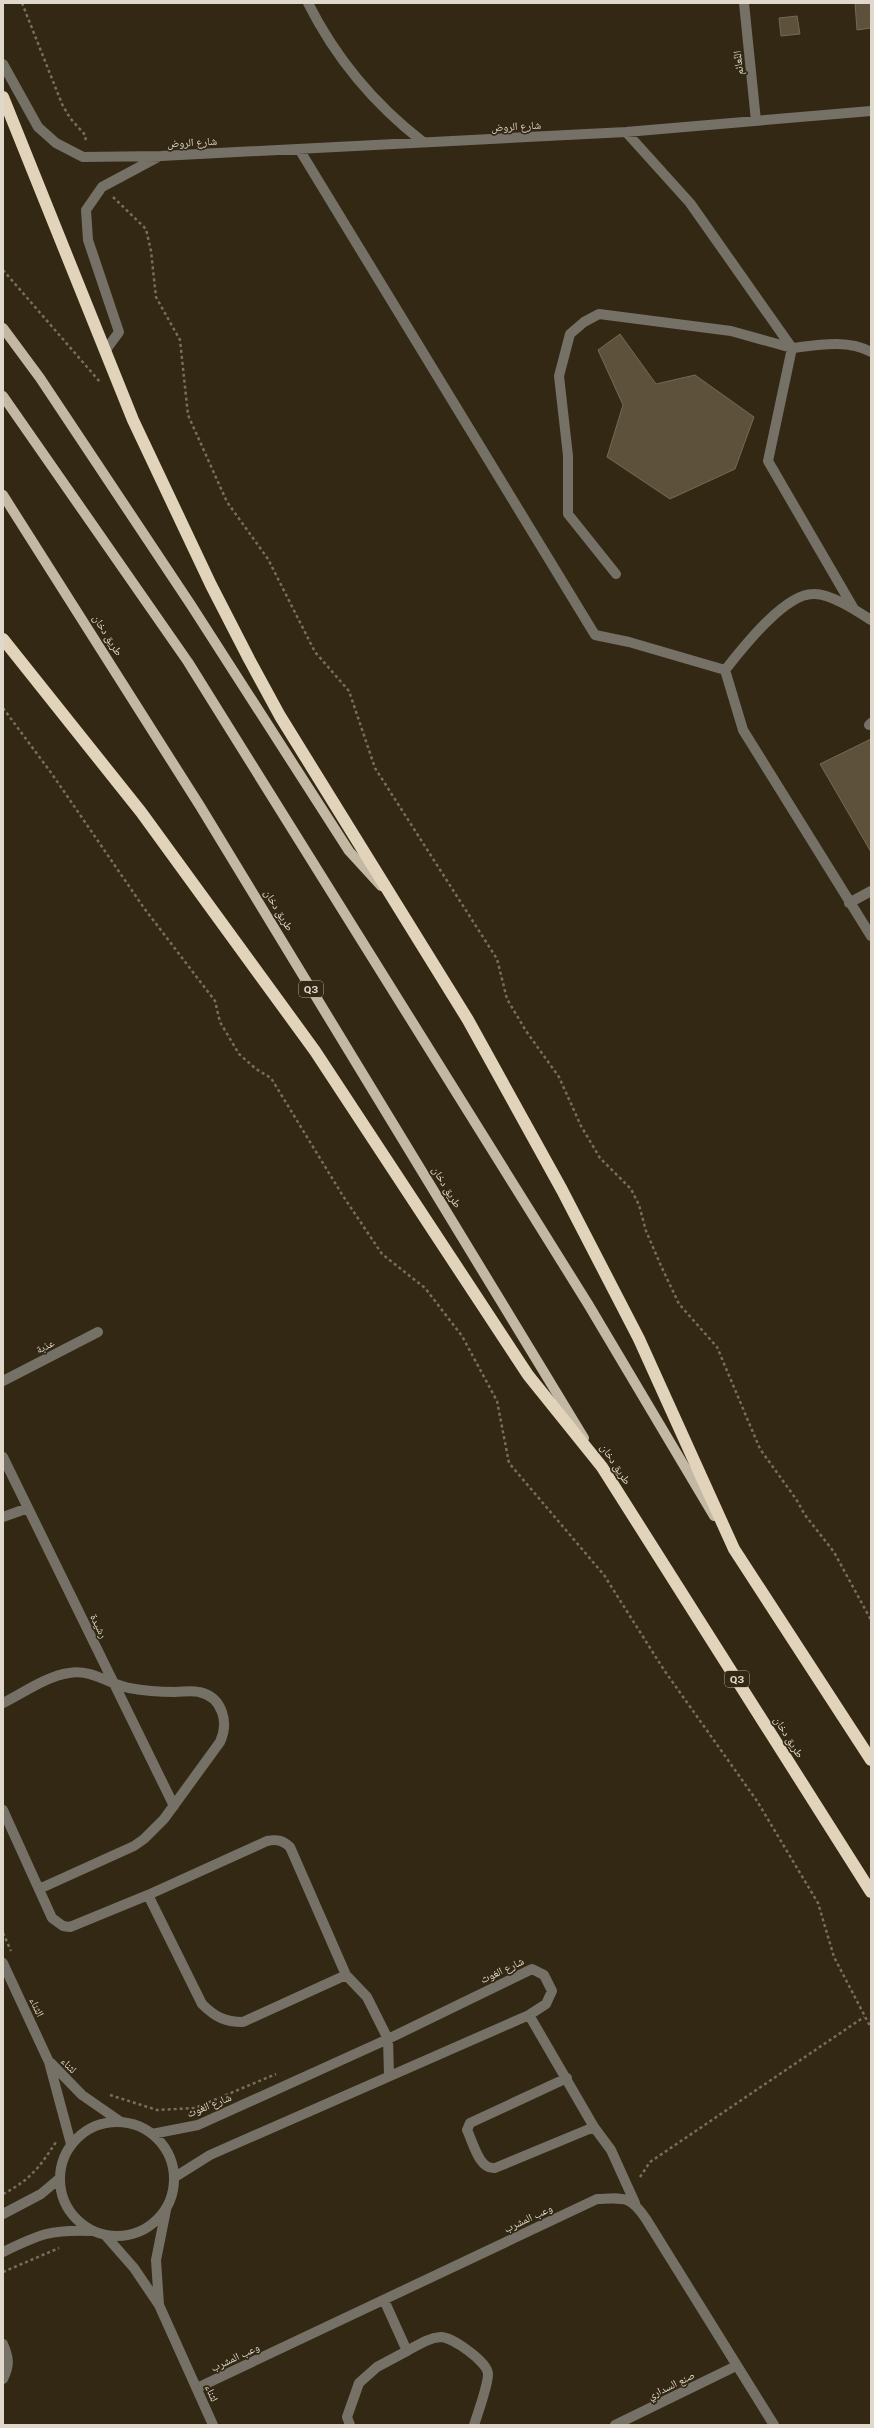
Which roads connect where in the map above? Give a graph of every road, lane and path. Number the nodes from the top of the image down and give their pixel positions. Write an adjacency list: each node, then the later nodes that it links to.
1 (22, 3): 12 (path)
2 (308, 3): 9 (street)
3 (744, 3): 7 (street, النًعائم)
4 (3, 64): 12 (street, شارع الروض)
5 (3, 97): 17 (highway)
6 (871, 111): 7 (street, شارع الروض)
7 (756, 122): 8 (street, شارع الروض)
8 (626, 132): 9 (street, شارع الروض); 16 (street)
9 (423, 142): 10 (street, شارع الروض)
10 (300, 149): 11 (street, شارع الروض); 28 (street)
11 (161, 156): 12 (street, شارع الروض); 13 (street, شارع الروض)
12 (83, 157)
13 (102, 186): 17 (street, شارع الروض); 41 (path)
14 (3, 270): 19 (path)
15 (3, 328): 31 (main road)
16 (792, 348): 18 (street); 24 (street); 25 (street)
17 (106, 351): 31 (highway)
18 (871, 352)
19 (102, 384)
20 (3, 396): 40 (main road)
21 (3, 495): 23 (main road, طريق دخان / Q3)
22 (3, 499): 23 (main road)
23 (17, 515): 37 (main road, طريق دخان / Q3)
24 (616, 574)
25 (854, 610): 26 (street); 28 (street)
26 (871, 620)
27 (3, 640): 37 (highway)
28 (725, 670): 32 (street)
29 (3, 708): 55 (path)
30 (871, 891): 32 (street)
31 (392, 898): 40 (highway)
32 (849, 904): 33 (street)
33 (871, 936)
34 (98, 1332): 35 (street, عذبة)
35 (3, 1381)
36 (3, 1456): 38 (street, رشيدة)
37 (602, 1467): 48 (highway, طريق دخان / Q3)
38 (28, 1508): 39 (street); 42 (street, رشيدة)
39 (3, 1517)
40 (734, 1549): 44 (highway)
41 (871, 1620)
42 (115, 1685): 43 (street); 45 (street, رشيدة); 45 (street)
43 (3, 1703)
44 (871, 1760)
45 (174, 1806): 47 (street)
46 (3, 1810): 47 (street)
47 (39, 1889): 49 (street)
48 (871, 1892)
49 (148, 1895): 53 (street); 53 (street)
50 (3, 1933): 51 (path)
51 (12, 1953)
52 (3, 1962): 58 (street, الثناء)
53 (346, 1975): 57 (street)
54 (529, 2014): 57 (street, شارع الغوث); 59 (street, شارع الغوث); 60 (street)
55 (864, 2017): 56 (path); 71 (path)
56 (871, 2028)
57 (388, 2039): 59 (street); 61 (street, شارع الغوث)
58 (49, 2062): 63 (street, لثناء); 67 (street, لثناء)
59 (389, 2075): 69 (street, شارع الغوث)
60 (567, 2078): 64 (street); 64 (street)
61 (281, 2087): 62 (path); 65 (street, شارع الغوث)
62 (107, 2094)
63 (121, 2122): 65 (street); 67 (street)
64 (594, 2127): 71 (street)
65 (152, 2134): 69 (street)
66 (56, 2135): 70 (path)
67 (71, 2144): 68 (street)
68 (60, 2178): 73 (street); 74 (street)
69 (175, 2178): 72 (street)
70 (3, 2194)
71 (635, 2203): 79 (street, وعب المشرب); 83 (street)
72 (166, 2210): 75 (street); 80 (street, لثناء)
73 (3, 2214)
74 (95, 2231): 75 (street); 77 (street)
75 (105, 2235): 80 (street, لثناء)
76 (63, 2246): 78 (path)
77 (3, 2252)
78 (3, 2272)
79 (384, 2300): 82 (street); 85 (street, وعب المشرب)
80 (159, 2305): 85 (street, لثناء)
81 (3, 2344): 84 (street)
82 (407, 2351): 87 (street); 88 (street)
83 (736, 2366): 89 (street, صنع السداري); 90 (street)
84 (3, 2379)
85 (197, 2388): 86 (street, لثناء)
86 (213, 2425)
87 (350, 2425)
88 (474, 2425)
89 (615, 2425)
90 (774, 2425)

